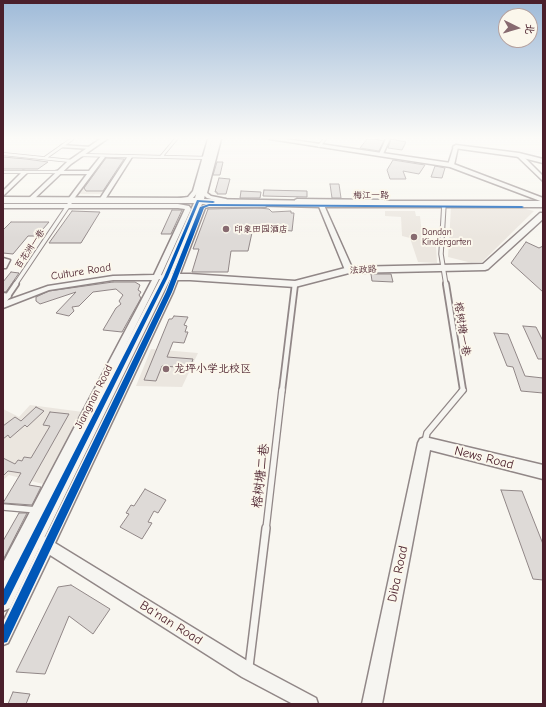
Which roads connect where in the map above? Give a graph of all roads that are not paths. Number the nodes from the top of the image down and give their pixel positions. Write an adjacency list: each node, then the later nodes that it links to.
1 (3, 172): 2 (lane)
2 (25, 172): 3 (lane); 12 (street)
3 (58, 172): 10 (street); 14 (street)
4 (121, 172): 15 (street)
5 (201, 172): 13 (street)
6 (206, 172): 17 (main road, Jiangnan Road)
7 (210, 172): 22 (street)
8 (469, 172): 16 (street)
9 (536, 172): 11 (street)
10 (91, 173): 18 (street)
11 (543, 179)
12 (3, 194)
13 (3, 199): 14 (main road)
14 (30, 200): 17 (main road)
15 (102, 200)
16 (543, 200)
17 (198, 202): 18 (main road); 21 (main road); 28 (main road, Jiangnan Road)
18 (70, 203): 19 (street); 28 (street); 30 (lane, 百花洲一巷)
19 (3, 204)
20 (543, 204): 22 (main road)
21 (321, 205): 22 (street); 27 (street); 28 (street)
22 (444, 205): 26 (lane, 榕树塘一巷)
23 (543, 215): 26 (street, 法政路)
24 (3, 260): 25 (street)
25 (3, 266)
26 (443, 268): 27 (street, 法政路); 31 (lane, 榕树塘一巷)
27 (348, 270): 29 (street, 法政路)
28 (166, 277): 29 (street, 法政路); 30 (street, Culture Road); 35 (main road, Jiangnan Road); 36 (street); 37 (street)
29 (295, 284): 40 (lane, 榕树塘二巷)
30 (4, 300)
31 (425, 444): 32 (street, News Road); 42 (street, Diba Road)
32 (543, 472)
33 (3, 507): 34 (lane)
34 (40, 511)
35 (34, 537): 36 (street, Ba'nan Road); 38 (main road, Jiangnan Road)
36 (47, 546): 39 (street); 40 (street, Ba'nan Road)
37 (3, 577)
38 (3, 601)
39 (3, 638)
40 (248, 671): 41 (street, Ba'nan Road)
41 (310, 704)
42 (372, 704)

